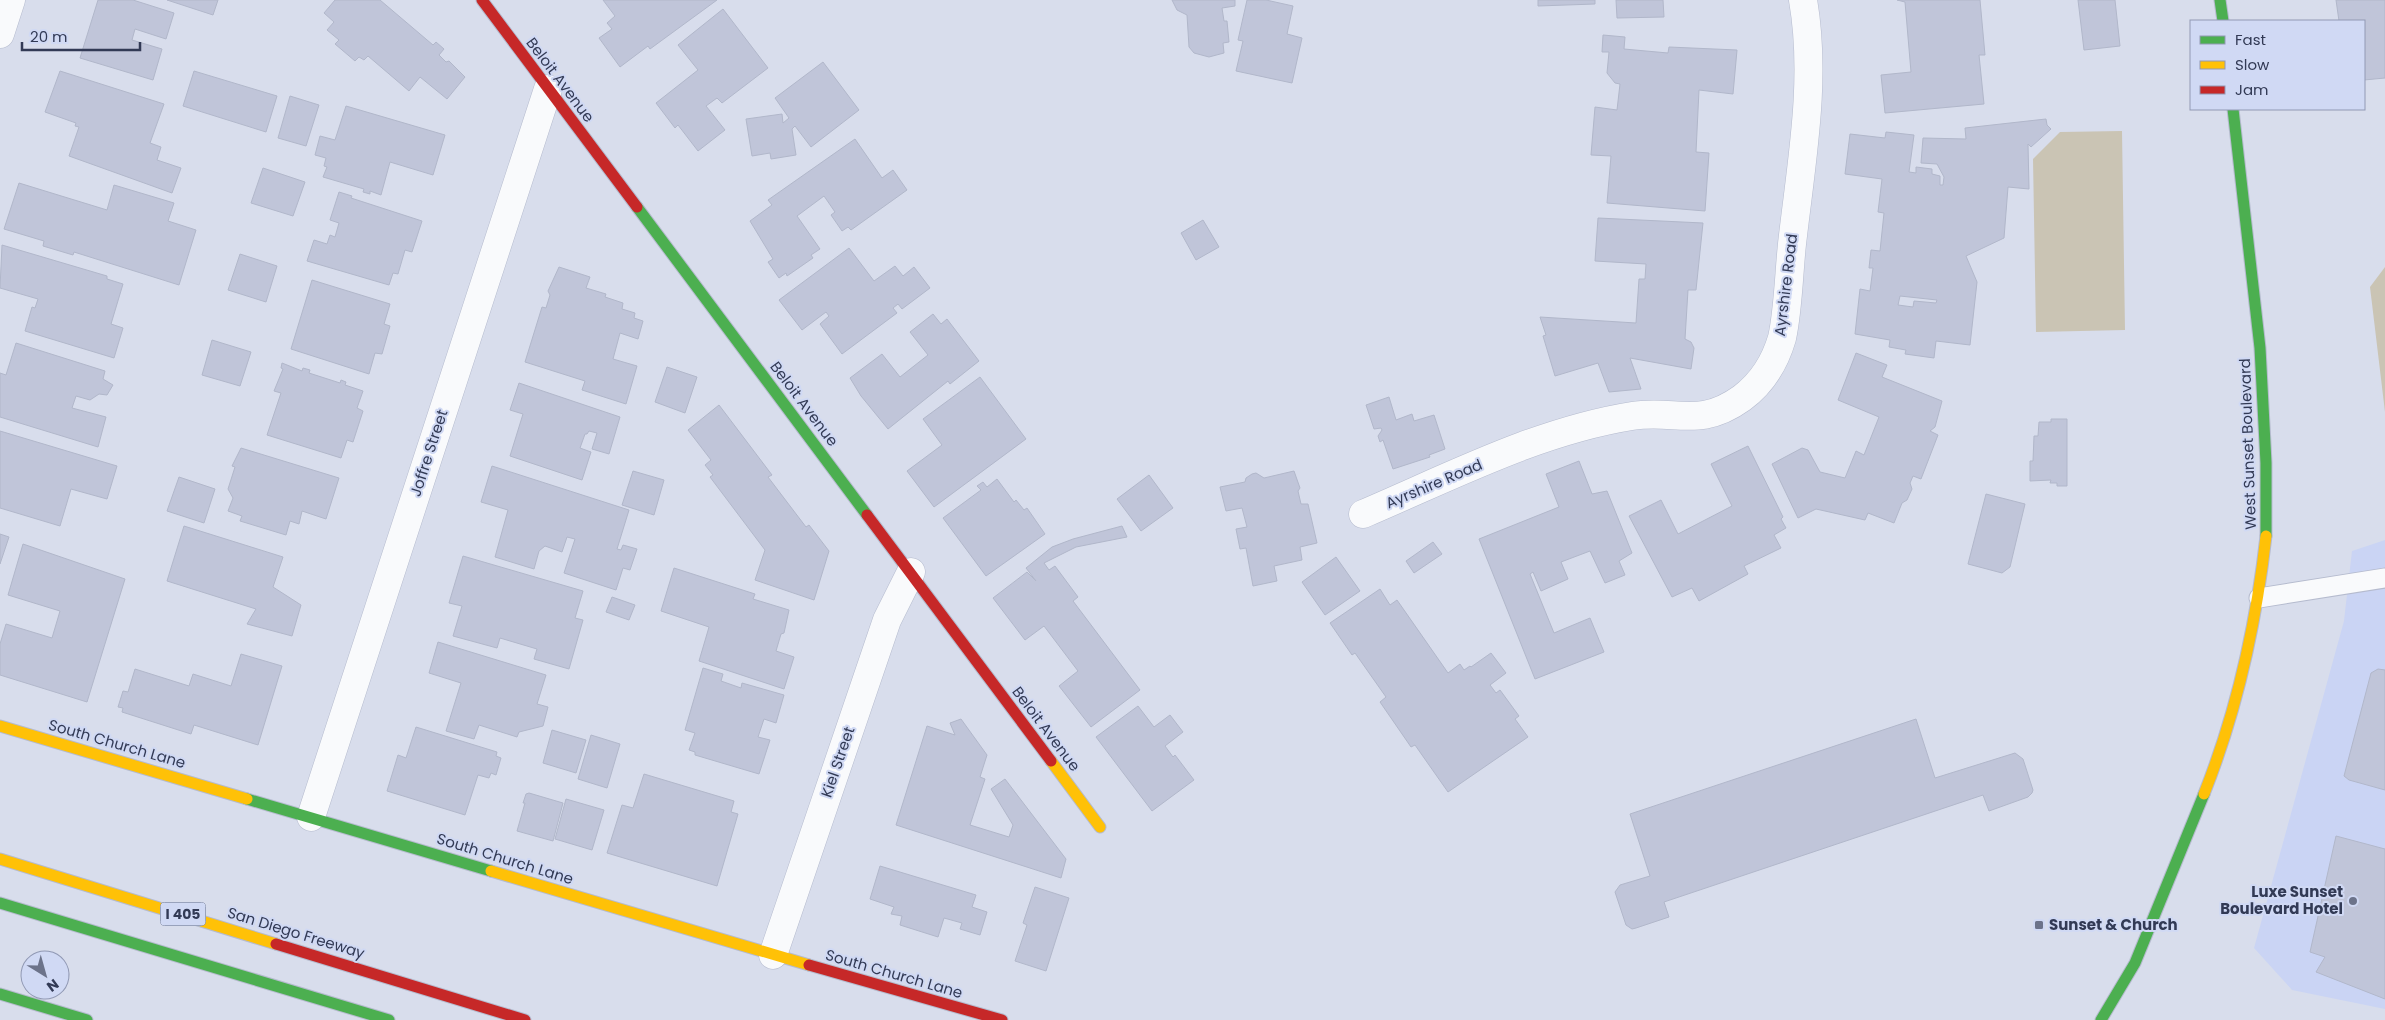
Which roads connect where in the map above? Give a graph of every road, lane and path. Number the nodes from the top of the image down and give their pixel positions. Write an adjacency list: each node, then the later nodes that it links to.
1 (11, 0): 6 (street)
2 (482, 0): 7 (main road, Beloit Avenue)
3 (1803, 0): 9 (street, Ayrshire Road)
4 (2220, 0): 5 (main road)
5 (2223, 20)
6 (0, 34)
7 (548, 89): 10 (main road, Beloit Avenue); 14 (street, Joffre Street)
8 (2233, 110): 12 (main road, West Sunset Boulevard)
9 (1364, 514)
10 (911, 572): 15 (main road, Beloit Avenue); 18 (street, Kiel Street)
11 (2385, 578): 12 (lane)
12 (2259, 598): 24 (main road, West Sunset Boulevard)
13 (0, 726): 14 (main road, South Church Lane)
14 (311, 817): 18 (main road, South Church Lane)
15 (1100, 827)
16 (0, 859): 22 (main road, San Diego Freeway / I 405)
17 (0, 903): 21 (main road)
18 (773, 955): 23 (main road, South Church Lane)
19 (0, 994): 20 (main road)
20 (87, 1020)
21 (389, 1020)
22 (525, 1020)
23 (1002, 1020)
24 (2101, 1020)

